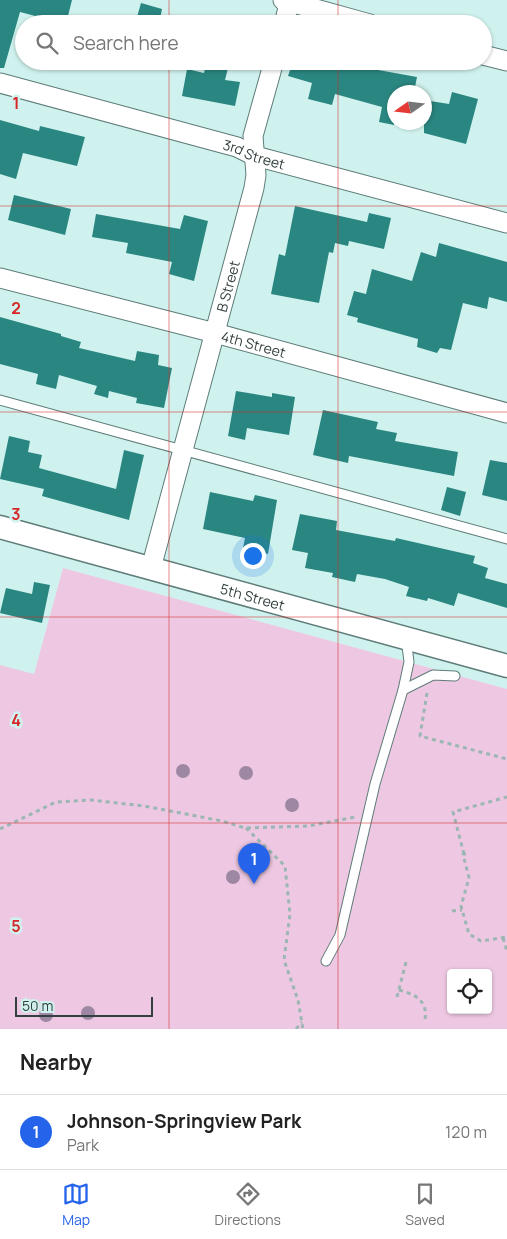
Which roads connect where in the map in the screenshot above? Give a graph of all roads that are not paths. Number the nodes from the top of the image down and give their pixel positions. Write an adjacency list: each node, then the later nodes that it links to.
1 (288, 1): 2 (street); 3 (street)
2 (286, 15)
3 (338, 15)
4 (492, 57): 5 (street)
5 (507, 61)
6 (271, 70): 8 (street, B Street)
7 (0, 83): 8 (street, 3rd Street)
8 (255, 156): 9 (street, 3rd Street); 11 (street, B Street)
9 (507, 223)
10 (0, 278): 11 (street, 4th Street)
11 (215, 333): 13 (street, 4th Street); 14 (street, B Street)
12 (0, 400): 14 (lane)
13 (507, 413)
14 (183, 450): 16 (lane); 17 (street, B Street)
15 (0, 527): 17 (street, 5th Street)
16 (507, 539)
17 (152, 568): 18 (street, 5th Street)
18 (406, 638): 19 (street, 5th Street); 21 (lane)
19 (507, 666)
20 (455, 676): 21 (lane)
21 (403, 690): 22 (lane)
22 (326, 961)

